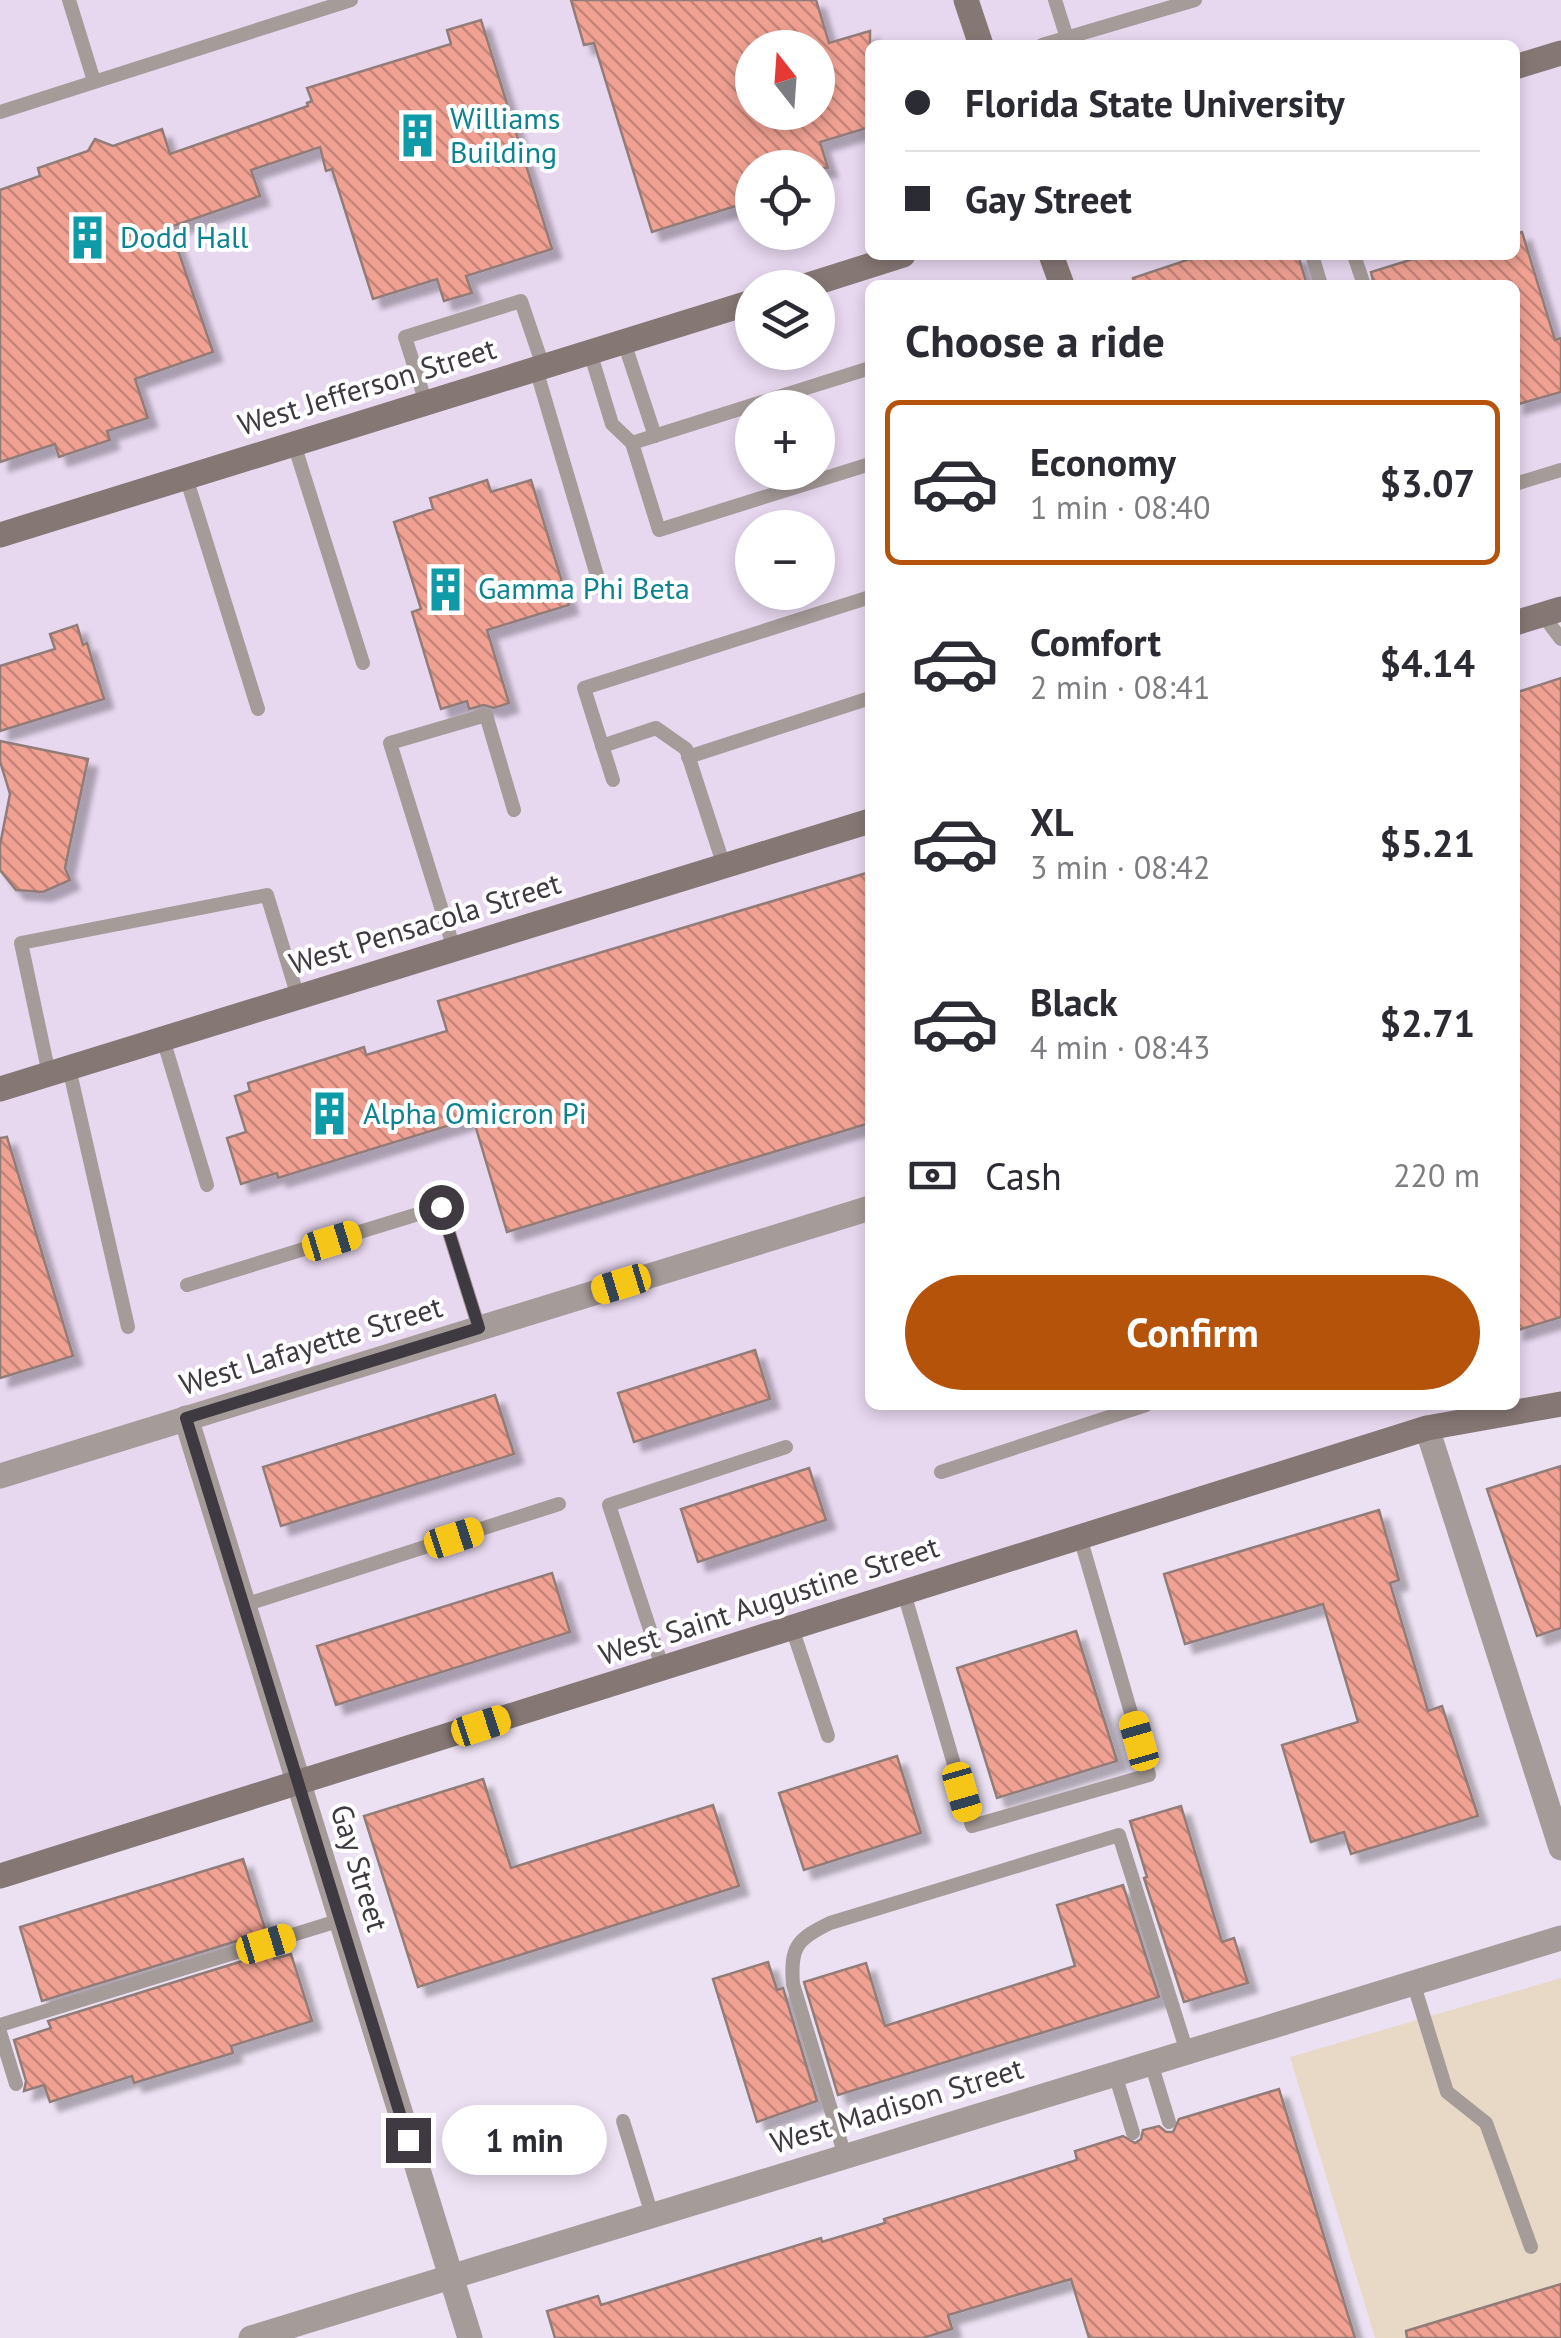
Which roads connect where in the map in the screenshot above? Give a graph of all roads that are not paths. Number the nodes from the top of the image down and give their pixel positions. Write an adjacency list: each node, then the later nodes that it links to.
1 (70, 0): 12 (lane)
2 (352, 0): 12 (lane)
3 (966, 0): 8 (main road)
4 (1056, 0): 6 (lane)
5 (1196, 0): 7 (lane)
6 (1067, 38): 7 (lane); 9 (lane)
7 (1091, 38)
8 (978, 40)
9 (1060, 40)
10 (1561, 53): 11 (main road)
11 (1520, 65)
12 (94, 81): 13 (lane)
13 (0, 112)
14 (888, 260): 15 (main road)
15 (835, 277)
16 (735, 307): 17 (main road, West Jefferson Street)
17 (624, 342): 18 (main road, West Jefferson Street); 22 (lane)
18 (590, 352): 19 (main road, West Jefferson Street); 23 (lane)
19 (540, 368): 21 (main road, West Jefferson Street); 21 (lane); 30 (lane)
20 (865, 370): 22 (lane)
21 (426, 403): 24 (main road, West Jefferson Street)
22 (655, 436): 23 (lane)
23 (632, 442): 25 (lane)
24 (294, 444): 27 (main road, West Jefferson Street); 35 (lane)
25 (865, 466)
26 (1561, 470): 28 (lane)
27 (186, 477): 29 (main road, West Jefferson Street); 37 (lane)
28 (1520, 482)
29 (0, 535)
30 (601, 589)
31 (865, 599): 38 (lane)
32 (1552, 611): 33 (main road); 34 (lane)
33 (1520, 621)
34 (1561, 639)
35 (363, 664)
36 (865, 700): 39 (lane)
37 (258, 709)
38 (602, 746): 39 (lane); 40 (lane)
39 (688, 757): 43 (lane)
40 (613, 780)
41 (514, 810): 44 (lane)
42 (865, 822): 43 (main road, West Pensacola Street)
43 (724, 866): 44 (main road, West Pensacola Street)
44 (454, 949): 45 (main road, West Pensacola Street)
45 (298, 997): 46 (main road, West Pensacola Street); 47 (lane)
46 (162, 1039): 47 (main road, West Pensacola Street); 49 (lane)
47 (59, 1071): 48 (main road, West Pensacola Street); 52 (lane)
48 (0, 1089)
49 (207, 1186)
50 (865, 1210): 53 (street, West Lafayette Street)
51 (187, 1286): 53 (lane)
52 (128, 1327)
53 (479, 1328): 59 (street, West Lafayette Street)
54 (1561, 1404): 55 (main road, West Saint Augustine Street)
55 (1520, 1408)
56 (1109, 1410): 61 (lane)
57 (1492, 1410): 58 (main road, West Saint Augustine Street)
58 (1424, 1416): 64 (main road, West Saint Augustine Street); 71 (street)
59 (186, 1418): 62 (street, West Lafayette Street); 66 (street, Gay Street)
60 (786, 1447): 68 (lane)
61 (941, 1472)
62 (0, 1476)
63 (559, 1504): 66 (lane)
64 (1080, 1537): 65 (main road, West Saint Augustine Street); 65 (lane)
65 (904, 1593): 67 (main road, West Saint Augustine Street)
66 (244, 1605): 70 (street, Gay Street)
67 (792, 1628): 68 (main road, West Saint Augustine Street); 69 (lane)
68 (663, 1669): 70 (main road, West Saint Augustine Street)
69 (828, 1736)
70 (299, 1784): 72 (main road, West Saint Augustine Street); 73 (street, Gay Street)
71 (1561, 1848)
72 (0, 1876)
73 (341, 1920): 76 (lane); 87 (street, Gay Street)
74 (1561, 1938): 75 (street, West Madison Street)
75 (1413, 1982): 77 (street, West Madison Street); 86 (lane)
76 (0, 2028): 80 (lane)
77 (1187, 2052): 78 (street, West Madison Street); 84 (lane)
78 (1150, 2063): 79 (street, West Madison Street); 82 (lane)
79 (1114, 2074): 83 (lane); 84 (street, West Madison Street)
80 (16, 2084)
81 (623, 2122): 85 (lane)
82 (1169, 2122)
83 (1133, 2133)
84 (845, 2156): 85 (street, West Madison Street)
85 (652, 2215): 87 (street, West Madison Street)
86 (1531, 2247)
87 (451, 2277): 88 (street, West Madison Street); 89 (street, Gay Street)
88 (251, 2338)
89 (470, 2338)

